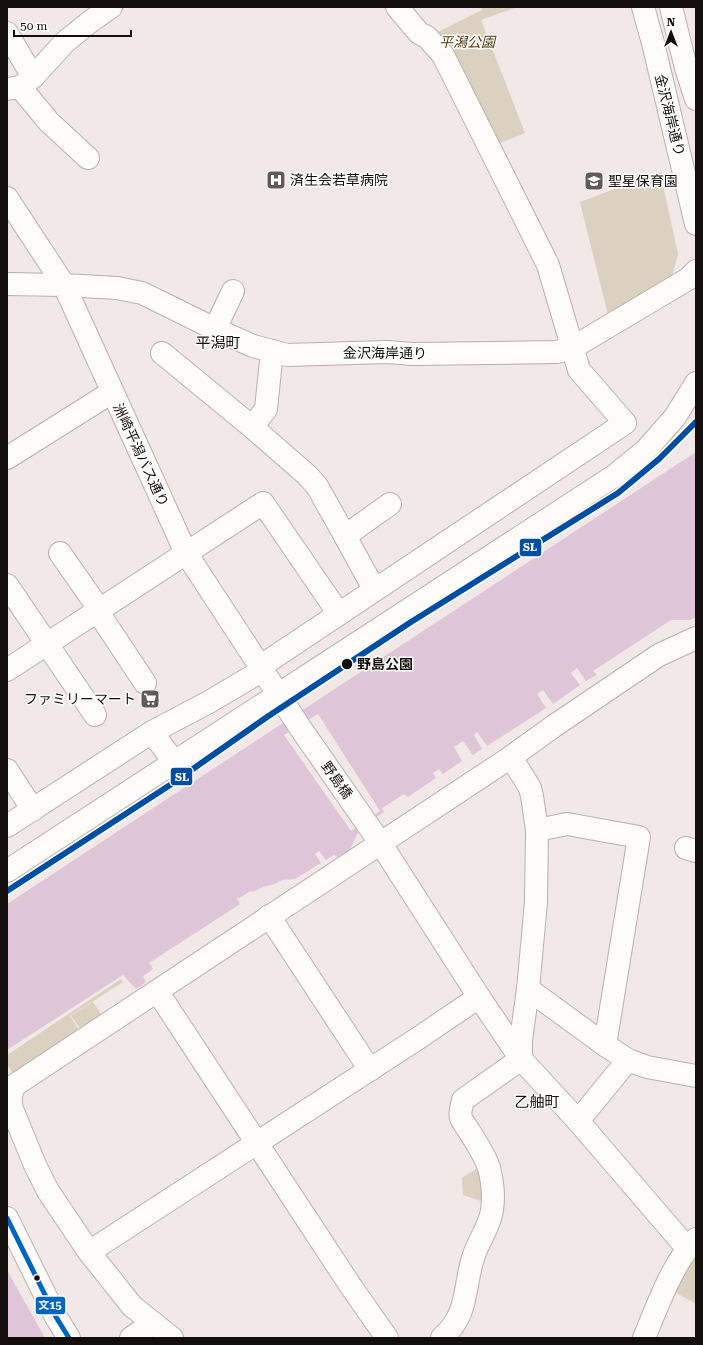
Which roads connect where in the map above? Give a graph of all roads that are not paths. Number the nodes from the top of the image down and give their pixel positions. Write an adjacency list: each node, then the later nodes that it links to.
1 (111, 7): 5 (street)
2 (397, 7): 18 (street)
3 (643, 7): 12 (street, 金沢海岸通り)
4 (671, 7): 7 (street)
5 (86, 14): 8 (street)
6 (7, 33): 8 (street)
7 (691, 66): 9 (street)
8 (20, 85): 10 (street)
9 (696, 99)
10 (88, 158)
11 (7, 198): 15 (street, 洲崎平潟バス通り)
12 (696, 224)
13 (696, 271): 18 (street, 金沢海岸通り)
14 (7, 284): 15 (street)
15 (64, 285): 17 (street, 金沢海岸通り); 22 (street, 洲崎平潟バス通り)
16 (233, 291): 17 (street)
17 (215, 329): 19 (street, 金沢海岸通り)
18 (572, 348): 19 (street, 金沢海岸通り); 30 (street)
19 (272, 351): 23 (street)
20 (162, 353): 23 (street)
21 (696, 383): 38 (street)
22 (112, 392): 24 (street); 28 (street, 洲崎平潟バス通り)
23 (252, 427): 26 (street)
24 (7, 458)
25 (390, 504): 26 (street)
26 (345, 536): 30 (street)
27 (60, 553): 31 (street)
28 (186, 553): 31 (street); 32 (street); 35 (street, 洲崎平潟バス通り)
29 (7, 585): 34 (street)
30 (374, 589): 32 (street)
31 (99, 610): 34 (street); 37 (street)
32 (339, 614): 35 (street)
33 (696, 638): 41 (street)
34 (47, 644): 36 (street); 39 (street)
35 (262, 668): 38 (street, 洲崎平潟バス通り); 40 (street)
36 (7, 670)
37 (145, 683)
38 (278, 694): 42 (street); 47 (street, 野島橋)
39 (95, 716)
40 (152, 732): 42 (street); 44 (street)
41 (511, 757): 46 (street); 47 (street)
42 (174, 762): 48 (street)
43 (7, 770): 44 (street)
44 (33, 810): 45 (street)
45 (7, 826)
46 (538, 830): 50 (street); 53 (street)
47 (381, 844): 49 (street); 52 (street, 野島橋)
48 (7, 871)
49 (269, 916): 51 (street); 56 (street)
50 (528, 989): 53 (street); 54 (street)
51 (157, 991): 59 (street); 62 (street)
52 (479, 997): 54 (street, 野島橋); 56 (street)
53 (605, 1045): 55 (street)
54 (521, 1058): 58 (street, 野島橋); 68 (street)
55 (628, 1060): 57 (street); 58 (street)
56 (370, 1070): 59 (street)
57 (696, 1076)
58 (578, 1121): 61 (street, 野島橋)
59 (257, 1143): 62 (street); 67 (street)
60 (7, 1218): 64 (street)
61 (691, 1243): 69 (street)
62 (89, 1252): 63 (street)
63 (152, 1323): 65 (street); 66 (street)
64 (69, 1338)
65 (131, 1338)
66 (172, 1338)
67 (387, 1338)
68 (442, 1338)
69 (644, 1338)

